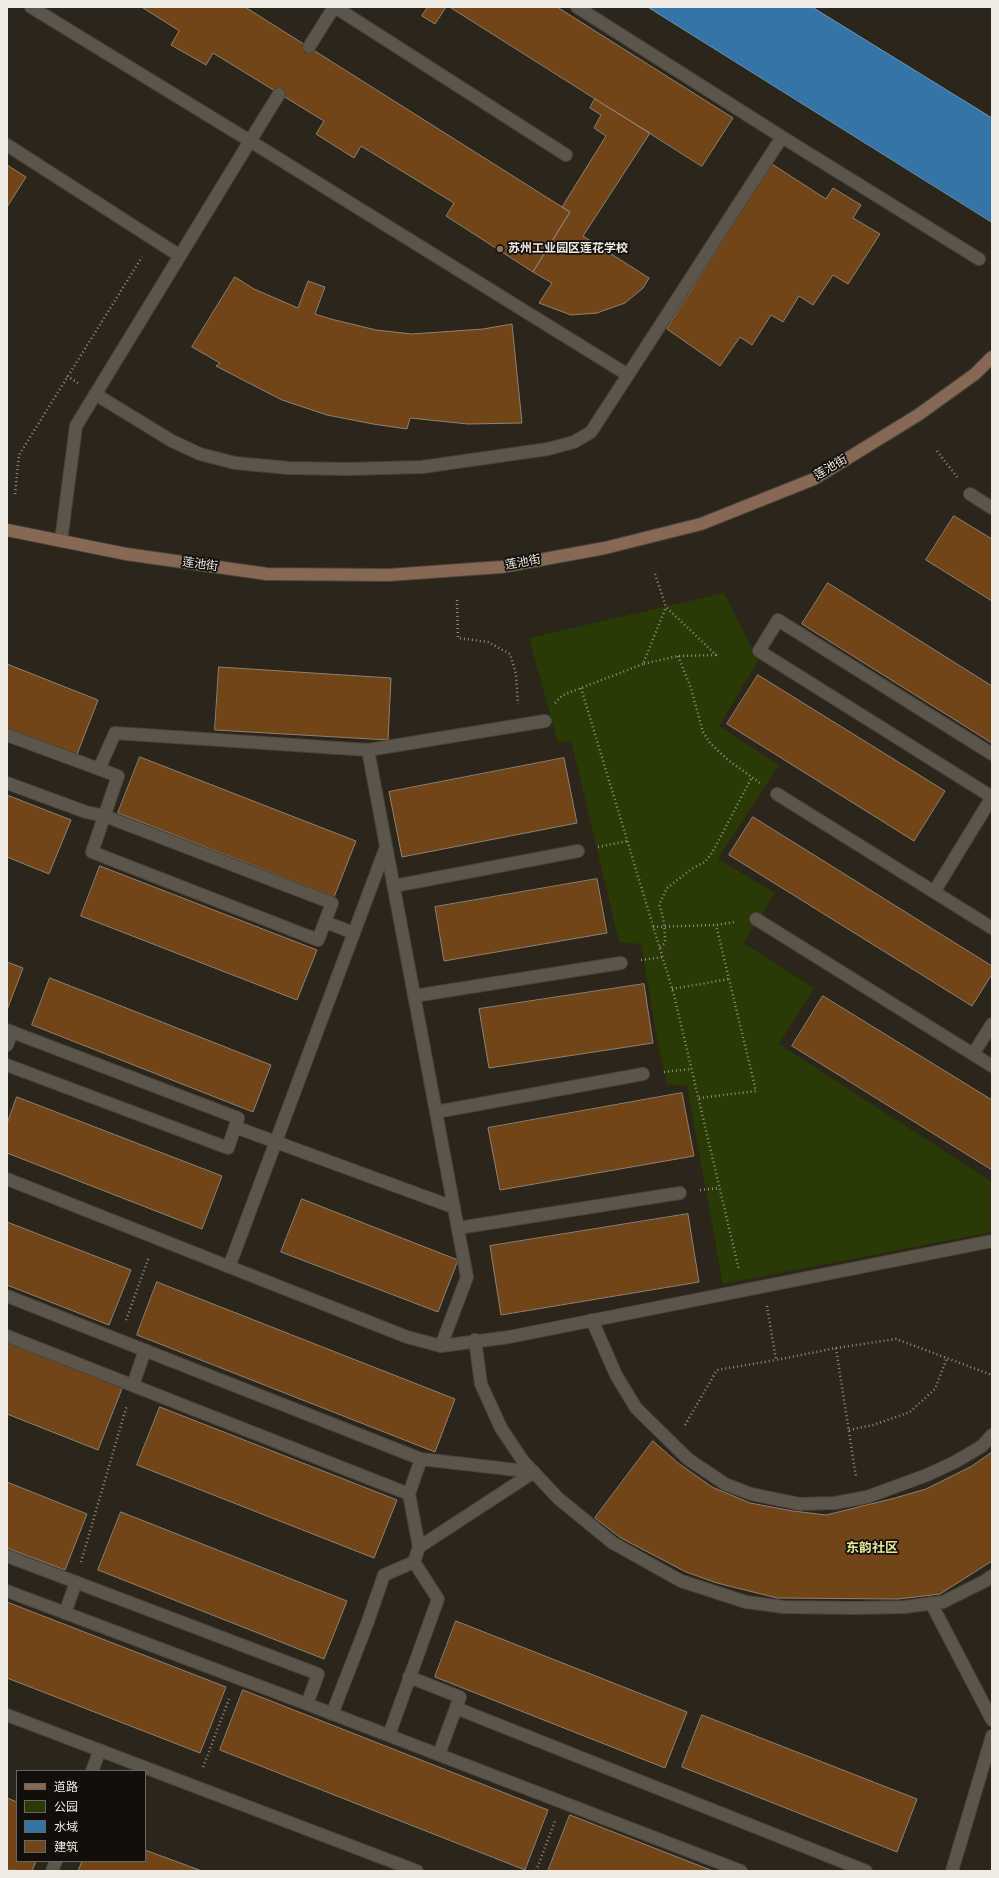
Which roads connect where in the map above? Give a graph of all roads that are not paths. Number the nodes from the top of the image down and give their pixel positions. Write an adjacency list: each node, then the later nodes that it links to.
1 (31, 7): 7 (street)
2 (334, 7): 4 (street); 9 (street)
3 (577, 7): 6 (street)
4 (309, 46)
5 (279, 94): 7 (street)
6 (782, 137): 11 (street); 13 (street)
7 (250, 141): 10 (street); 13 (street)
8 (7, 145): 10 (street)
9 (566, 155)
10 (180, 256): 14 (street)
11 (979, 259)
12 (992, 357): 18 (main road, 莲池街)
13 (628, 375): 14 (street)
14 (95, 394): 18 (street)
15 (970, 494): 16 (street)
16 (992, 508)
17 (7, 530): 18 (main road, 莲池街)
18 (61, 541)
19 (546, 721): 21 (street)
20 (7, 735): 23 (street)
21 (368, 750): 23 (street); 28 (street)
22 (992, 754): 26 (street)
23 (99, 769): 27 (street)
24 (7, 782): 27 (street)
25 (777, 794): 31 (street)
26 (992, 797): 31 (street)
27 (105, 816): 33 (street); 33 (street)
28 (386, 847): 30 (street); 35 (street)
29 (578, 851): 30 (street)
30 (394, 886): 37 (street)
31 (934, 892): 34 (street)
32 (756, 919): 41 (street)
33 (325, 922): 35 (street)
34 (992, 928)
35 (354, 933): 47 (street)
36 (621, 964): 37 (street)
37 (414, 996): 45 (street)
38 (992, 1024): 41 (street)
39 (9, 1031): 40 (street); 46 (street)
40 (7, 1045)
41 (973, 1054): 43 (street)
42 (7, 1065): 46 (street)
43 (992, 1066)
44 (642, 1074): 45 (street)
45 (436, 1112): 50 (street)
46 (235, 1127): 47 (street)
47 (275, 1142): 50 (street); 53 (street)
48 (7, 1179): 53 (street)
49 (680, 1193): 51 (street)
50 (453, 1207): 51 (street)
51 (458, 1228): 58 (street)
52 (992, 1241): 55 (street)
53 (229, 1267): 58 (street)
54 (7, 1296): 59 (street)
55 (592, 1320): 57 (street); 61 (street)
56 (7, 1336): 60 (street)
57 (475, 1340): 58 (street); 63 (street)
58 (441, 1346)
59 (145, 1350): 60 (street); 62 (street)
60 (133, 1385): 64 (street)
61 (992, 1435)
62 (422, 1459): 63 (street); 64 (street)
63 (534, 1472): 65 (street); 71 (street)
64 (409, 1494): 65 (street)
65 (419, 1547): 67 (street)
66 (7, 1556): 69 (street)
67 (414, 1562): 73 (street); 76 (street)
68 (992, 1576): 71 (street)
69 (76, 1582): 72 (street); 74 (street)
70 (7, 1591): 72 (street)
71 (930, 1603): 78 (street)
72 (65, 1613): 74 (street)
73 (409, 1677): 75 (street); 79 (street)
74 (307, 1704): 76 (street)
75 (456, 1708): 82 (street); 86 (street)
76 (332, 1714): 79 (street)
77 (7, 1715): 81 (street)
78 (992, 1720)
79 (389, 1735): 82 (street)
80 (992, 1736): 87 (street)
81 (100, 1750): 83 (street); 84 (street)
82 (439, 1754): 85 (street)
83 (92, 1770)
84 (417, 1871)
85 (740, 1871)
86 (866, 1871)
87 (952, 1871)

